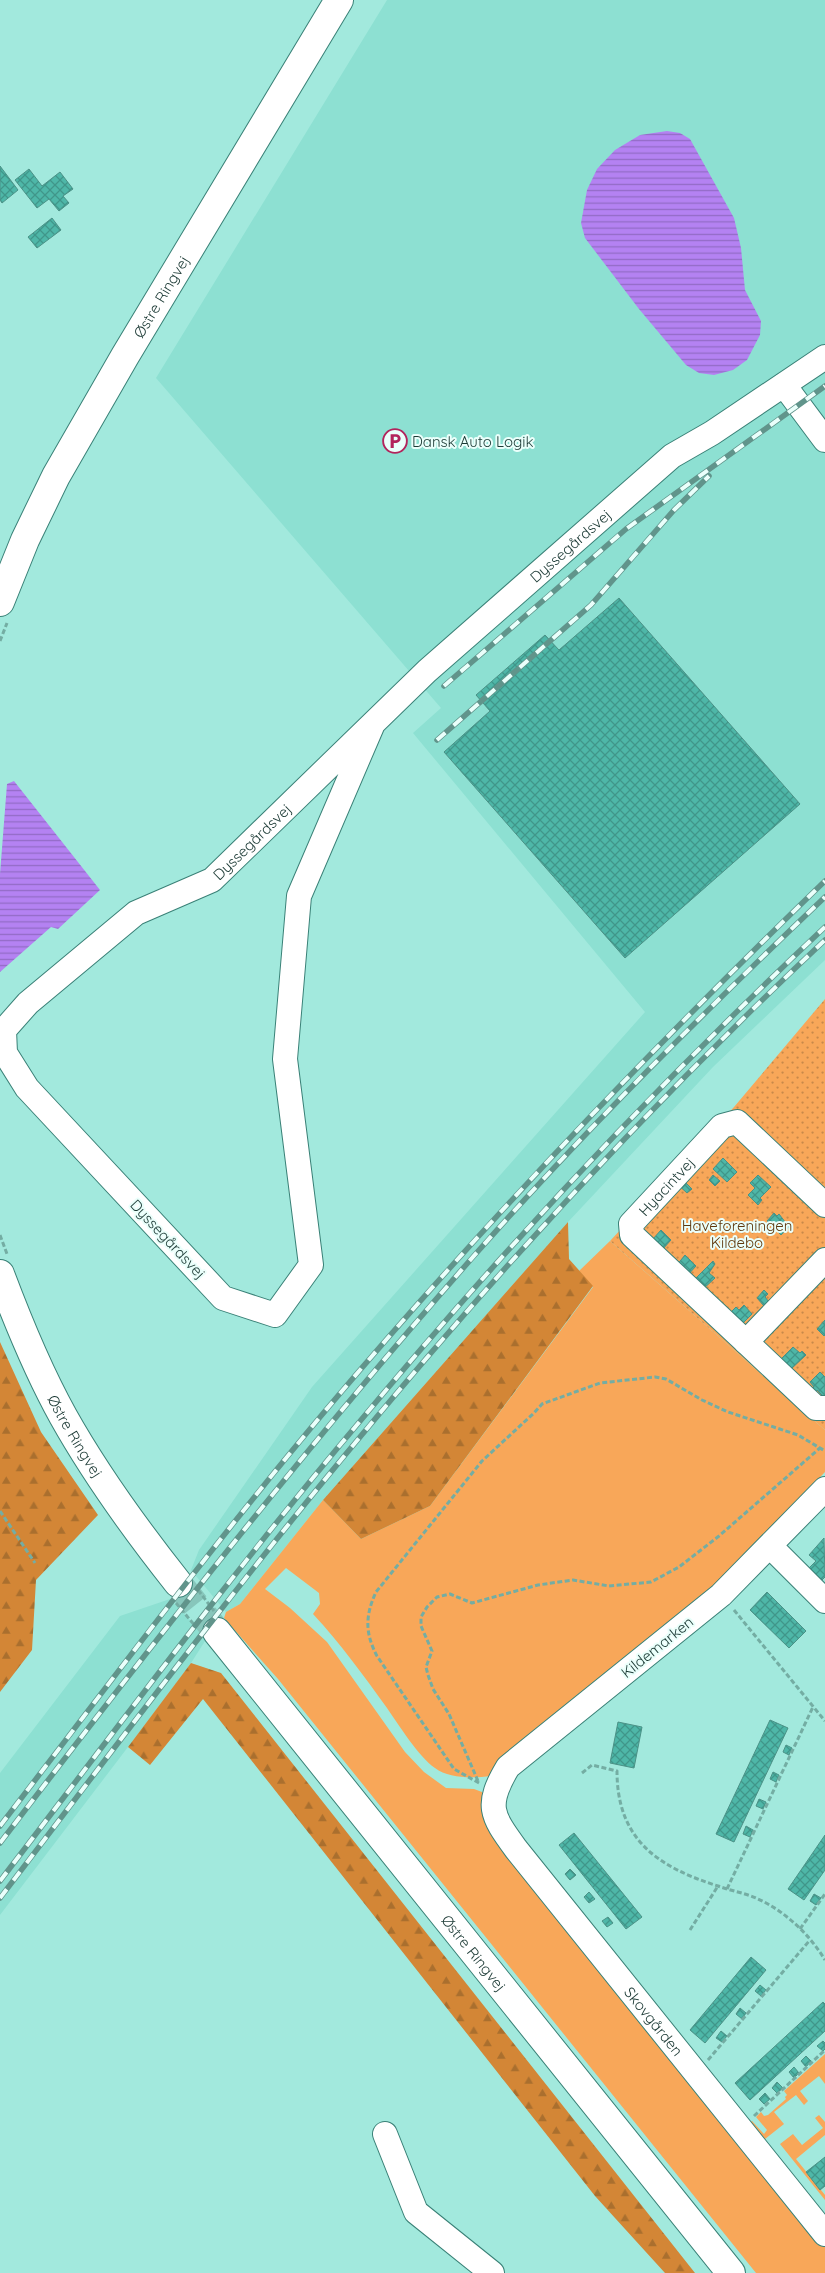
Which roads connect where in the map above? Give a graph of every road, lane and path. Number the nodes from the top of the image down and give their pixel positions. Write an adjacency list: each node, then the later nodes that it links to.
1 (339, 0): 5 (main road, Østre Ringvej)
2 (825, 357): 3 (street, Dyssegårdsvej)
3 (784, 385): 4 (street); 6 (street, Dyssegårdsvej)
4 (825, 440)
5 (0, 602)
6 (372, 726): 6 (street, Dyssegårdsvej)
7 (825, 1205): 10 (street, Hyacintvej)
8 (825, 1260): 10 (street)
9 (0, 1274): 18 (main road, Østre Ringvej)
10 (746, 1342): 11 (street, Hyacintvej)
11 (825, 1408)
12 (820, 1448): 13 (path); 25 (path); 25 (path)
13 (825, 1452)
14 (825, 1489): 16 (street, Kildemarken)
15 (0, 1511): 17 (path)
16 (770, 1546): 19 (street, Kildemarken); 20 (street)
17 (35, 1563)
18 (178, 1583)
19 (721, 1595): 22 (path); 25 (street, Kildemarken)
20 (825, 1601)
21 (217, 1632): 39 (main road, Østre Ringvej)
22 (813, 1707): 23 (path); 27 (path)
23 (825, 1721)
24 (582, 1773): 26 (path)
25 (490, 1791): 34 (street, Skovgården)
26 (718, 1886): 27 (path); 29 (path)
27 (727, 1889): 30 (path)
28 (825, 1894): 30 (path)
29 (690, 1930)
30 (800, 1930): 31 (path)
31 (810, 1940): 32 (path); 34 (path)
32 (825, 1960)
33 (825, 2050): 35 (path)
34 (696, 2074): 35 (street, Skovgården)
35 (740, 2128): 37 (street, Skovgården)
36 (385, 2134): 38 (street)
37 (825, 2234)
38 (492, 2273)
39 (731, 2273)

